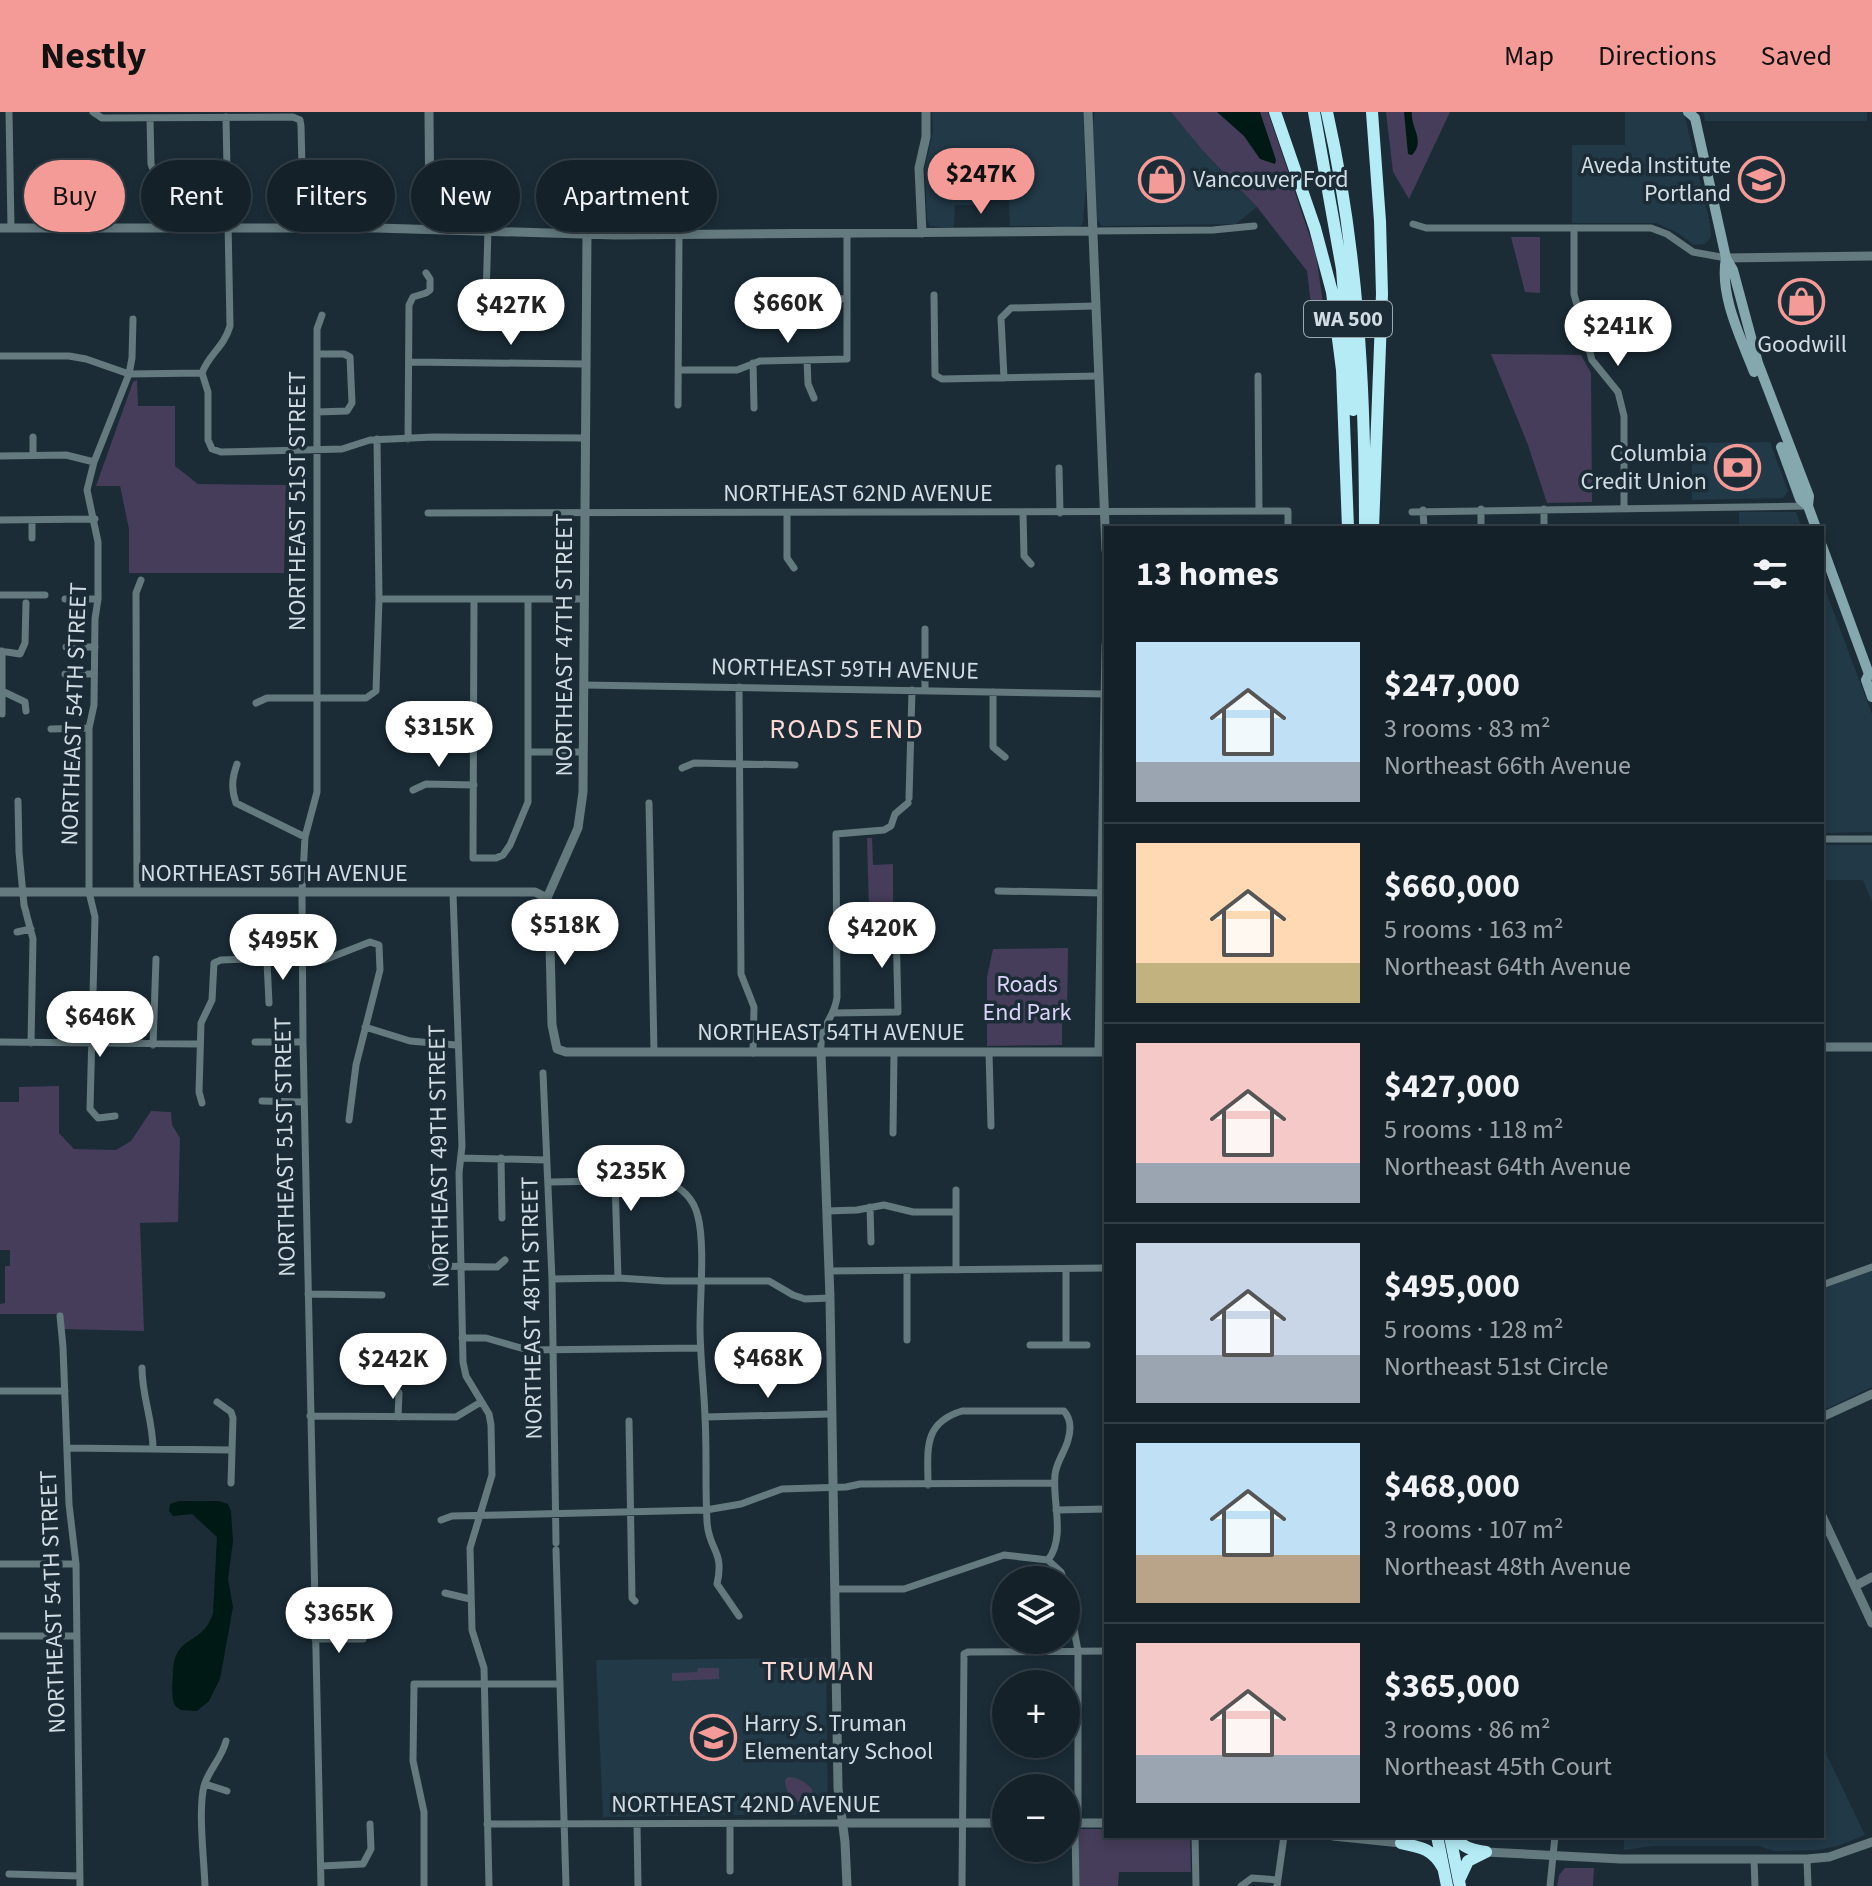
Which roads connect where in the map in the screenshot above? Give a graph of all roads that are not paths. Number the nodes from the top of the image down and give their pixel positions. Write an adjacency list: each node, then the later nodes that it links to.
1 (9, 112): 20 (street)
2 (93, 112): 12 (street)
3 (429, 112): 16 (street)
4 (926, 112): 30 (street)
5 (1088, 112): 26 (street)
6 (1314, 112): 86 (highway, WA 500)
7 (1327, 112): 88 (highway, WA 500)
8 (1372, 113): 89 (highway)
9 (1276, 114): 87 (highway)
10 (1694, 114): 34 (main road)
11 (226, 117): 12 (street); 14 (street); 15 (street)
12 (150, 118): 13 (street)
13 (151, 160)
14 (226, 160)
15 (302, 160)
16 (429, 160)
17 (1413, 224): 23 (street)
18 (1254, 226): 26 (street)
19 (0, 228): 20 (street)
20 (11, 228): 21 (street)
21 (141, 228)
22 (251, 228): 24 (street)
23 (1574, 228): 34 (street); 69 (street)
24 (411, 229)
25 (520, 231): 29 (street)
26 (1093, 231): 30 (street); 40 (street)
27 (229, 232): 50 (street)
28 (488, 232): 38 (street)
29 (587, 233): 31 (street); 48 (street, NORTHEAST 47TH STREET)
30 (922, 233): 32 (street)
31 (679, 234): 32 (street); 49 (street)
32 (847, 234): 39 (street)
33 (1872, 256): 34 (street)
34 (1726, 258): 68 (main road)
35 (426, 273): 46 (street)
36 (812, 294): 39 (street)
37 (934, 295): 54 (street)
38 (486, 297)
39 (847, 299): 45 (street)
40 (1095, 306): 52 (street); 54 (street)
41 (322, 315): 43 (street, NORTHEAST 51ST STREET)
42 (133, 319): 51 (street, NORTHEAST 54TH STREET)
43 (317, 354): 58 (street, NORTHEAST 51ST STREET); 58 (street)
44 (0, 356): 51 (street)
45 (807, 360): 47 (street); 55 (street)
46 (409, 362): 48 (street); 62 (street)
47 (753, 363): 49 (street); 57 (street)
48 (586, 364): 60 (street, NORTHEAST 47TH STREET)
49 (679, 370): 56 (street)
50 (202, 373): 51 (street); 63 (street)
51 (129, 374): 66 (street, NORTHEAST 54TH STREET)
52 (1099, 376): 54 (street); 78 (street)
53 (1258, 376): 73 (street)
54 (1004, 378)
55 (814, 398)
56 (678, 405)
57 (754, 408)
58 (317, 412): 63 (street, NORTHEAST 51ST STREET)
59 (33, 437): 64 (street)
60 (585, 438): 62 (street); 79 (street, NORTHEAST 47TH STREET)
61 (377, 439): 62 (street); 63 (street); 103 (street)
62 (408, 439)
63 (317, 450): 123 (street, NORTHEAST 51ST STREET)
64 (33, 455): 65 (street); 66 (street)
65 (0, 456)
66 (94, 462): 81 (street, NORTHEAST 54TH STREET)
67 (1059, 468): 77 (street)
68 (1808, 506): 69 (street); 93 (main road)
69 (1624, 508): 71 (street)
70 (1481, 509): 71 (street); 72 (street); 91 (street)
71 (1544, 509): 92 (street)
72 (1423, 510): 75 (street); 90 (street)
73 (1259, 511): 78 (street, NORTHEAST 62ND AVENUE); 85 (street, NORTHEAST 62ND AVENUE)
74 (1023, 512): 77 (street, NORTHEAST 62ND AVENUE); 80 (street, NORTHEAST 62ND AVENUE); 96 (street)
75 (1412, 512)
76 (428, 513): 79 (street, NORTHEAST 62ND AVENUE)
77 (1060, 513): 78 (street, NORTHEAST 62ND AVENUE)
78 (1105, 513): 84 (street)
79 (585, 514): 80 (street, NORTHEAST 62ND AVENUE); 106 (street, NORTHEAST 47TH STREET)
80 (787, 514): 97 (street)
81 (95, 519): 83 (street); 102 (street, NORTHEAST 54TH STREET)
82 (0, 520): 83 (street)
83 (32, 520): 94 (street)
84 (1105, 526)
85 (1288, 526)
86 (1351, 526)
87 (1351, 526)
88 (1365, 526)
89 (1373, 526)
90 (1424, 526)
91 (1481, 526)
92 (1544, 526)
93 (1815, 526)
94 (32, 538)
95 (1824, 551): 114 (main road)
96 (1031, 564)
97 (794, 568)
98 (141, 580): 148 (street)
99 (0, 595): 100 (street)
100 (45, 595)
101 (65, 599): 102 (street)
102 (98, 599): 110 (street, NORTHEAST 54TH STREET)
103 (379, 599): 104 (street); 123 (street)
104 (474, 599): 105 (street); 136 (street)
105 (528, 599): 106 (street); 129 (street)
106 (584, 599): 115 (street, NORTHEAST 47TH STREET)
107 (26, 603): 111 (street)
108 (925, 629): 118 (street)
109 (66, 647): 110 (street)
110 (95, 647): 113 (street, NORTHEAST 54TH STREET)
111 (1, 651): 119 (street)
112 (65, 674): 113 (street)
113 (94, 674): 127 (street, NORTHEAST 54TH STREET)
114 (1871, 675): 122 (main road)
115 (584, 685): 116 (street, NORTHEAST 59TH AVENUE); 130 (street, NORTHEAST 47TH STREET)
116 (739, 687): 117 (street, NORTHEAST 59TH AVENUE); 133 (street)
117 (912, 690): 118 (street, NORTHEAST 59TH AVENUE); 154 (street)
118 (925, 690): 120 (street, NORTHEAST 59TH AVENUE)
119 (2, 691): 125 (street); 126 (street)
120 (993, 692): 121 (street, NORTHEAST 59TH AVENUE); 131 (street)
121 (1104, 694)
122 (1872, 697)
123 (317, 698): 124 (street); 140 (street, NORTHEAST 51ST STREET)
124 (256, 703)
125 (26, 711)
126 (2, 714)
127 (89, 728): 128 (street); 147 (street, NORTHEAST 54TH STREET)
128 (51, 729)
129 (528, 752): 130 (street); 136 (street)
130 (583, 752): 152 (street, NORTHEAST 47TH STREET)
131 (1005, 757)
132 (237, 764): 140 (street)
133 (738, 764): 134 (street); 135 (street); 178 (street)
134 (795, 765)
135 (682, 768)
136 (474, 785): 137 (street)
137 (413, 790)
138 (18, 801): 146 (street)
139 (649, 803): 174 (street)
140 (305, 837): 149 (street, NORTHEAST 51ST STREET)
141 (1824, 839): 142 (street)
142 (1872, 839)
143 (1104, 855): 151 (street)
144 (998, 891): 151 (street)
145 (0, 892): 146 (street, NORTHEAST 56TH AVENUE)
146 (23, 892): 147 (street, NORTHEAST 56TH AVENUE); 155 (street)
147 (89, 892): 148 (street, NORTHEAST 56TH AVENUE); 167 (street, NORTHEAST 54TH STREET)
148 (137, 892): 149 (street, NORTHEAST 56TH AVENUE)
149 (302, 893): 150 (street, NORTHEAST 56TH AVENUE); 158 (street, NORTHEAST 51ST STREET)
150 (453, 893): 152 (street, NORTHEAST 56TH AVENUE); 170 (street, NORTHEAST 49TH STREET)
151 (1102, 893): 153 (street)
152 (547, 898): 173 (street, NORTHEAST 47TH STREET)
153 (1104, 906): 177 (street)
154 (836, 917): 161 (street); 161 (street)
155 (31, 929): 156 (street); 166 (street)
156 (17, 932)
157 (156, 959): 169 (street)
158 (303, 960): 159 (street); 162 (street); 165 (street, NORTHEAST 51ST STREET)
159 (267, 962): 160 (street); 168 (street)
160 (269, 1003)
161 (833, 1013): 179 (street)
162 (365, 1027): 170 (street); 185 (street)
163 (0, 1042): 166 (street)
164 (255, 1042): 165 (street)
165 (303, 1042): 182 (street, NORTHEAST 51ST STREET)
166 (31, 1043): 167 (street)
167 (91, 1044): 169 (street); 184 (street, NORTHEAST 54TH STREET)
168 (200, 1044): 169 (street); 183 (street)
169 (153, 1045)
170 (456, 1045): 188 (street, NORTHEAST 49TH STREET)
171 (1824, 1047): 172 (street)
172 (1872, 1047)
173 (557, 1049): 174 (street, NORTHEAST 54TH AVENUE)
174 (654, 1052): 178 (street, NORTHEAST 54TH AVENUE)
175 (894, 1052): 176 (street, NORTHEAST 54TH AVENUE); 179 (street, NORTHEAST 54TH AVENUE); 187 (street)
176 (989, 1052): 177 (street, NORTHEAST 54TH AVENUE); 186 (street)
177 (1103, 1052)
178 (753, 1053): 179 (street, NORTHEAST 54TH AVENUE)
179 (821, 1053): 195 (street)
180 (543, 1073): 190 (street, NORTHEAST 48TH STREET)
181 (262, 1101): 182 (street)
182 (304, 1102): 212 (street, NORTHEAST 51ST STREET)
183 (202, 1103)
184 (115, 1116)
185 (349, 1120)
186 (991, 1126)
187 (893, 1133)
188 (461, 1158): 189 (street); 201 (street, NORTHEAST 49TH STREET)
189 (501, 1158): 190 (street); 197 (street)
190 (546, 1160): 192 (street, NORTHEAST 48TH STREET)
191 (615, 1181): 192 (street); 208 (street); 210 (street)
192 (550, 1182): 209 (street, NORTHEAST 48TH STREET)
193 (956, 1190): 196 (street)
194 (870, 1207): 195 (street); 196 (street); 198 (street)
195 (827, 1211): 206 (street)
196 (956, 1212): 205 (street)
197 (502, 1218)
198 (871, 1242)
199 (505, 1260): 201 (street)
200 (432, 1266): 201 (street)
201 (461, 1267): 216 (street, NORTHEAST 49TH STREET)
202 (1872, 1267): 211 (street)
203 (1104, 1268): 204 (street)
204 (1066, 1269): 205 (street); 219 (street)
205 (956, 1270): 207 (street)
206 (829, 1271): 207 (street); 214 (street)
207 (907, 1271): 217 (street)
208 (618, 1278): 209 (street); 210 (street)
209 (552, 1279): 222 (street, NORTHEAST 48TH STREET)
210 (700, 1282): 214 (street); 221 (street)
211 (1824, 1284)
212 (308, 1294): 213 (street); 231 (street, NORTHEAST 51ST STREET)
213 (382, 1295)
214 (830, 1298): 230 (street)
215 (60, 1316): 226 (street, NORTHEAST 54TH STREET)
216 (462, 1338): 222 (street); 229 (street, NORTHEAST 49TH STREET)
217 (907, 1340)
218 (1030, 1345): 219 (street)
219 (1066, 1345): 220 (street)
220 (1087, 1345)
221 (700, 1348): 222 (street); 234 (street)
222 (553, 1350): 248 (street, NORTHEAST 48TH STREET)
223 (142, 1368): 237 (street)
224 (392, 1384): 233 (street)
225 (0, 1391): 226 (street)
226 (65, 1391): 236 (street, NORTHEAST 54TH STREET)
227 (1872, 1394): 232 (street)
228 (217, 1402): 238 (street)
229 (481, 1402): 233 (street); 247 (street, NORTHEAST 49TH STREET)
230 (832, 1414): 234 (street); 242 (street)
231 (310, 1416): 233 (street); 265 (street, NORTHEAST 51ST STREET)
232 (1824, 1416)
233 (398, 1417)
234 (705, 1417): 245 (street)
235 (629, 1421): 244 (street)
236 (68, 1448): 237 (street); 253 (street, NORTHEAST 54TH STREET)
237 (153, 1449): 238 (street)
238 (232, 1450): 239 (street)
239 (231, 1483)
240 (1054, 1483): 241 (street); 241 (street); 246 (street)
241 (928, 1485): 242 (street)
242 (833, 1487): 245 (street); 257 (street)
243 (1104, 1509): 246 (street)
244 (631, 1510): 245 (street); 248 (street); 260 (street)
245 (706, 1510): 261 (street)
246 (1056, 1510): 251 (street)
247 (480, 1515): 248 (street); 249 (street); 259 (street, NORTHEAST 49TH STREET)
248 (556, 1515): 272 (street, NORTHEAST 48TH STREET)
249 (441, 1520)
250 (1824, 1520): 256 (street)
251 (1048, 1560): 254 (street); 257 (street)
252 (0, 1564): 253 (street)
253 (76, 1564): 264 (street, NORTHEAST 54TH STREET)
254 (1054, 1566)
255 (1872, 1577): 256 (street)
256 (1855, 1586): 262 (street)
257 (835, 1589): 277 (street)
258 (445, 1593): 259 (street)
259 (470, 1599): 271 (street, NORTHEAST 49TH STREET)
260 (635, 1601)
261 (739, 1616)
262 (1872, 1623)
263 (0, 1636): 264 (street)
264 (77, 1636): 306 (street, NORTHEAST 54TH STREET)
265 (315, 1639): 266 (street); 302 (street, NORTHEAST 51ST STREET)
266 (363, 1639)
267 (1080, 1651): 268 (street)
268 (1104, 1651)
269 (992, 1652): 278 (street)
270 (1078, 1654): 274 (street)
271 (485, 1683): 272 (street); 283 (street, NORTHEAST 49TH STREET); 312 (street)
272 (559, 1684): 286 (street, NORTHEAST 48TH STREET)
273 (226, 1741): 275 (street)
274 (1074, 1774)
275 (205, 1784): 276 (street); 310 (street)
276 (227, 1791)
277 (841, 1823): 278 (street, NORTHEAST 42ND AVENUE); 285 (street, NORTHEAST 42ND AVENUE); 316 (street)
278 (961, 1823): 279 (street, NORTHEAST 42ND AVENUE); 317 (street)
279 (992, 1823)
280 (1080, 1823): 281 (street)
281 (1104, 1823)
282 (370, 1824): 302 (street)
283 (487, 1824): 286 (street, NORTHEAST 42ND AVENUE); 313 (street, NORTHEAST 49TH STREET)
284 (637, 1824): 285 (street, NORTHEAST 42ND AVENUE); 286 (street, NORTHEAST 42ND AVENUE); 315 (street)
285 (730, 1824): 304 (street)
286 (565, 1825): 314 (street, NORTHEAST 48TH STREET)
287 (1195, 1838): 319 (street)
288 (1284, 1838): 307 (street)
289 (1352, 1838): 296 (street)
290 (1417, 1838): 296 (highway)
291 (1437, 1838): 303 (highway)
292 (1452, 1838): 308 (highway)
293 (1454, 1838): 297 (highway)
294 (1555, 1838): 298 (street)
295 (1872, 1842): 300 (street)
296 (1401, 1843): 303 (highway)
297 (1486, 1852): 298 (street); 308 (highway)
298 (1553, 1856): 299 (street); 321 (street)
299 (1754, 1859): 300 (street); 322 (street)
300 (1807, 1859): 323 (street)
301 (1076, 1862): 318 (street)
302 (321, 1866): 311 (street, NORTHEAST 51ST STREET)
303 (1443, 1868): 308 (highway)
304 (730, 1871)
305 (9, 1874): 306 (street)
306 (80, 1876): 309 (street, NORTHEAST 54TH STREET)
307 (1277, 1883): 320 (street)
308 (1455, 1884)
309 (80, 1886)
310 (205, 1886)
311 (321, 1886)
312 (424, 1886)
313 (489, 1886)
314 (566, 1886)
315 (638, 1886)
316 (847, 1886)
317 (962, 1886)
318 (1076, 1886)
319 (1196, 1886)
320 (1241, 1886)
321 (1550, 1886)
322 (1755, 1886)
323 (1808, 1886)

